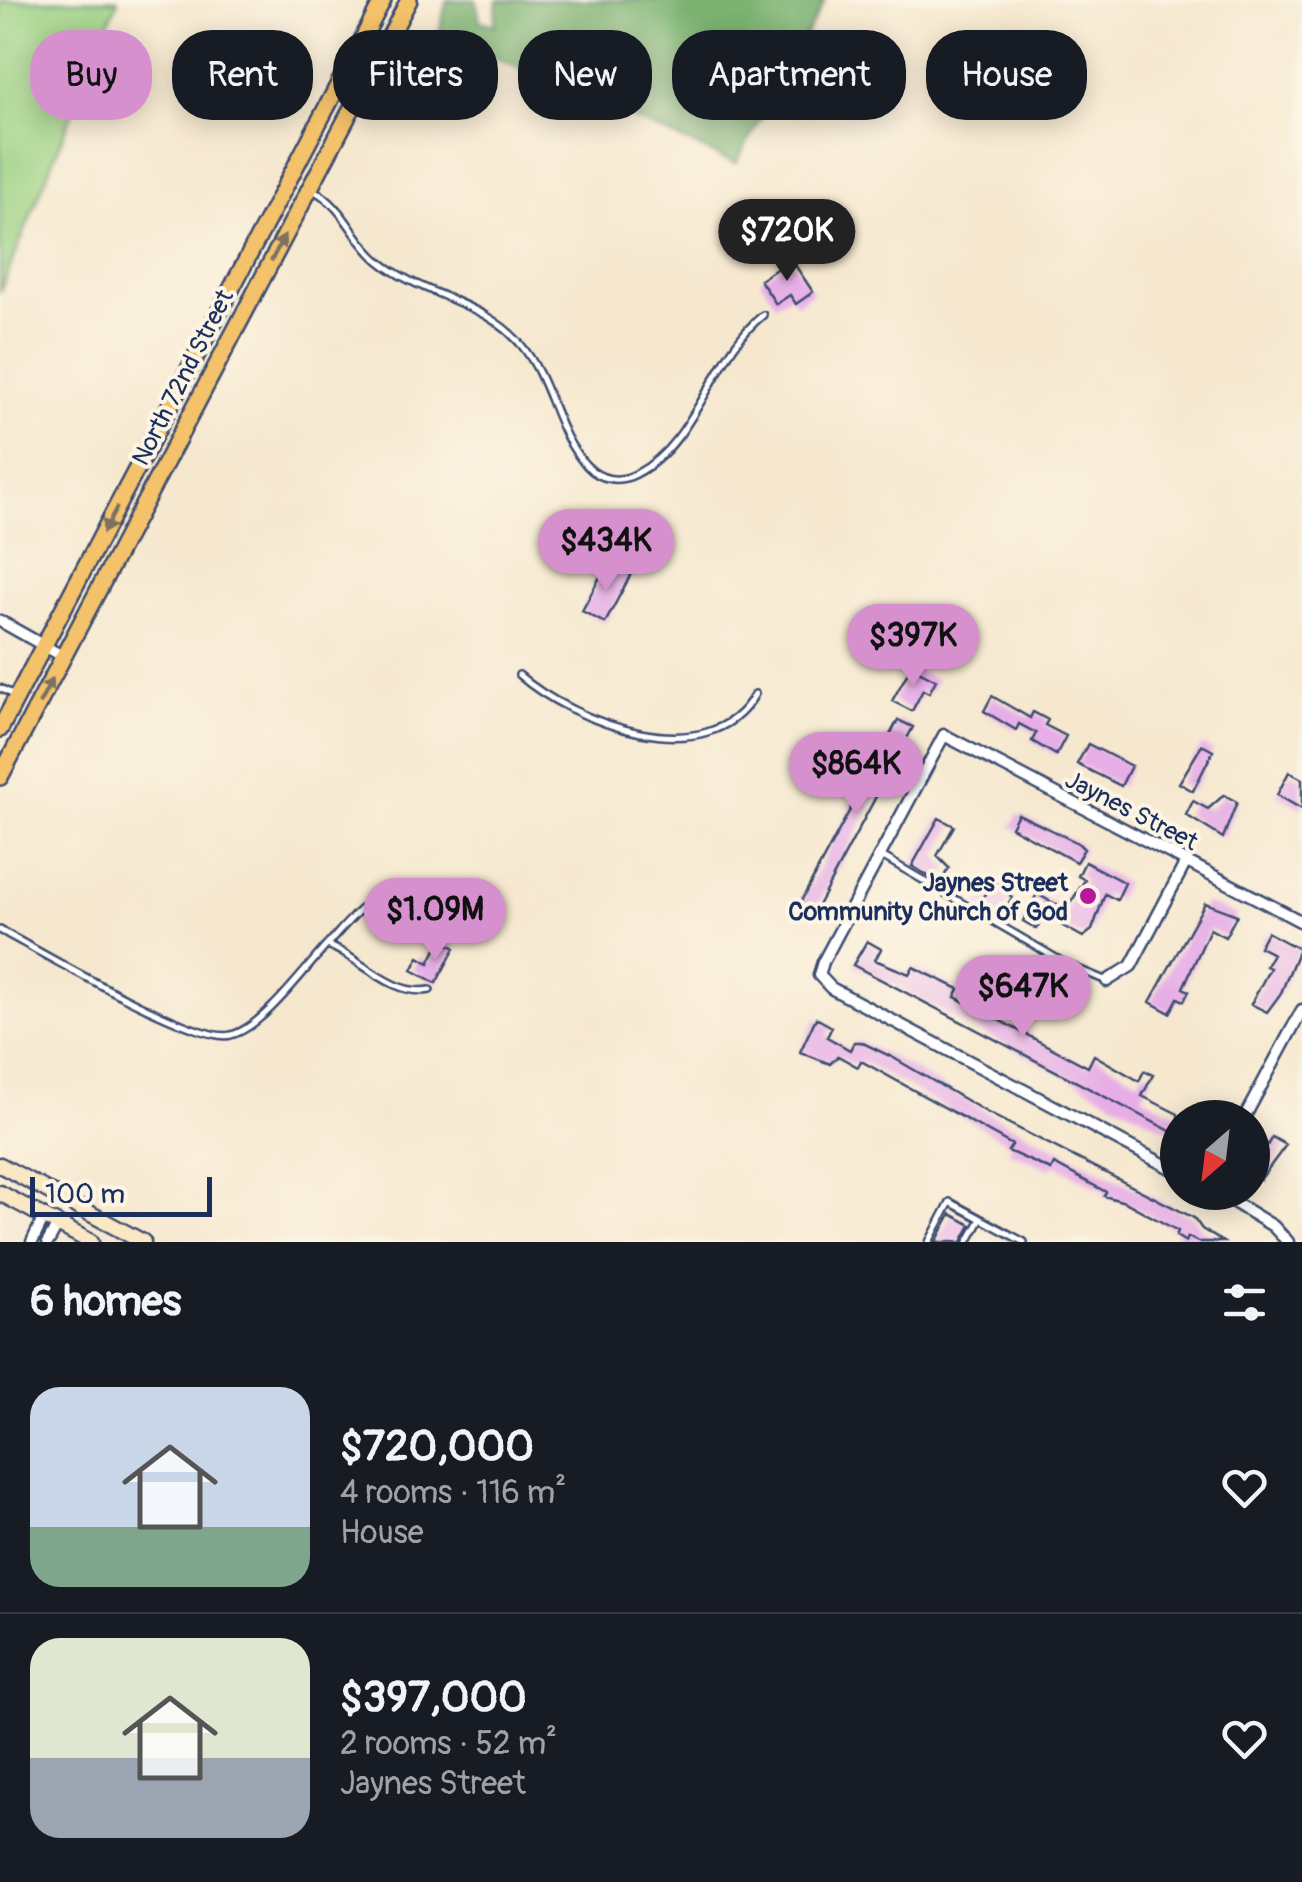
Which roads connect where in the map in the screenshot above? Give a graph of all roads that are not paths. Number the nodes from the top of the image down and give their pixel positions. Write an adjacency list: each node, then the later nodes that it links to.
1 (383, 0): 6 (main road, North 72nd Street, one-way to 6)
2 (408, 0): 3 (main road, North 72nd Street)
3 (310, 188): 4 (lane); 7 (main road, North 72nd Street, one-way to 3)
4 (763, 316)
5 (0, 622): 6 (street)
6 (44, 646): 7 (street); 11 (main road, North 72nd Street)
7 (64, 657): 13 (main road, North 72nd Street, one-way to 7)
8 (519, 674): 10 (lane)
9 (0, 688): 11 (lane)
10 (755, 694)
11 (17, 697): 12 (main road, North 72nd Street)
12 (0, 729)
13 (0, 777)
14 (880, 855): 15 (street, Jaynes Street); 20 (lane); 24 (street)
15 (1187, 860): 17 (street, Jaynes Street); 20 (street)
16 (438, 916): 19 (lane)
17 (1302, 922)
18 (0, 930): 19 (lane)
19 (326, 945): 21 (lane)
20 (1107, 980)
21 (430, 990)
22 (1302, 1010): 23 (street)
23 (1254, 1100)
24 (1160, 1162)
25 (0, 1165): 34 (main road)
26 (0, 1193): 29 (main road)
27 (1248, 1210): 38 (street)
28 (981, 1219): 30 (lane); 35 (lane); 36 (lane)
29 (51, 1221): 31 (street); 32 (street); 33 (main road)
30 (1010, 1239): 37 (lane)
31 (32, 1242)
32 (48, 1242)
33 (91, 1242)
34 (143, 1242)
35 (928, 1242)
36 (968, 1242)
37 (1024, 1242)
38 (1288, 1242)

